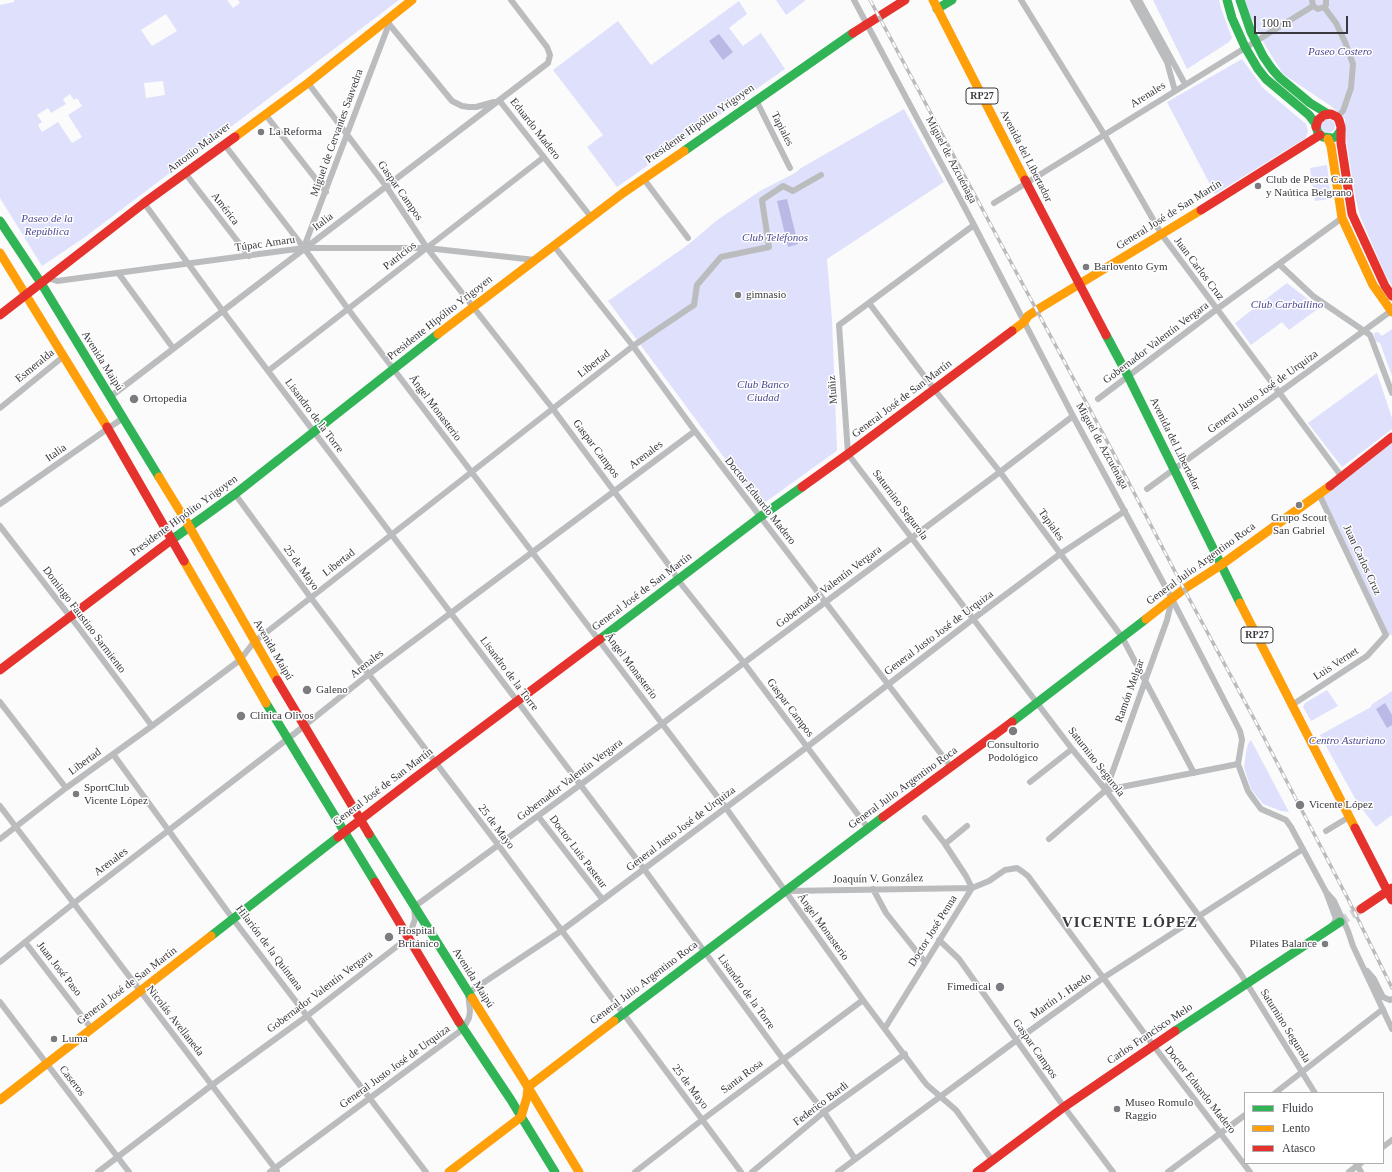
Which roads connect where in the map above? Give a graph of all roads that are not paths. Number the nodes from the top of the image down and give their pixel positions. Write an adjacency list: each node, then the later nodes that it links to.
1 (412, 0): 15 (street, Antonio Malaver)
2 (511, 0): 22 (street, Italia)
3 (854, 0): 16 (street, Miguel de Azcuénaga)
4 (905, 0): 16 (street, Presidente Hipólito Yrigoyen)
5 (952, 0): 13 (street)
6 (1021, 0): 28 (street, Juan Carlos Cruz)
7 (1133, 0): 21 (street)
8 (1139, 0): 20 (street)
9 (1227, 0): 18 (street)
10 (1240, 0): 17 (street)
11 (1326, 0): 14 (street)
12 (1313, 3): 14 (street); 17 (street, Arenales)
13 (935, 4): 37 (street, Avenida del Libertador / RP27)
14 (1324, 7): 26 (street)
15 (388, 22): 19 (street, Antonio Malaver); 22 (street, Eduardo Madero); 30 (street, Miguel de Cervantes Saavedra)
16 (866, 24): 23 (street, Presidente Hipólito Yrigoyen); 45 (street, Miguel de Azcuénaga)
17 (1255, 41): 18 (street, Arenales); 25 (street)
18 (1245, 47): 20 (street, Arenales); 29 (street)
19 (308, 82): 24 (street, Antonio Malaver); 30 (street, Gaspar Campos)
20 (1185, 84): 21 (street, Arenales)
21 (1174, 91): 28 (street, Arenales)
22 (499, 100): 32 (street, Eduardo Madero); 38 (street, Italia)
23 (756, 100): 33 (street, Tapiales); 36 (street, Presidente Hipólito Yrigoyen)
24 (265, 114): 31 (street, Antonio Malaver); 39 (street)
25 (1328, 114): 26 (street); 29 (street)
26 (1337, 117): 27 (street)
27 (1341, 130): 29 (street); 60 (street)
28 (1104, 134): 37 (street, Arenales); 46 (street, Juan Carlos Cruz)
29 (1322, 134): 43 (street); 46 (street, General José de San Martín)
30 (346, 135): 38 (street, Gaspar Campos); 39 (street, Miguel de Cervantes Saavedra)
31 (224, 144): 34 (street, Antonio Malaver); 49 (street, Ángel Monasterio)
32 (544, 157): 42 (street, Eduardo Madero); 50 (street, Patricios)
33 (790, 168)
34 (185, 173): 40 (street, Antonio Malaver); 52 (street, América)
35 (821, 175): 70 (street, Libertad)
36 (643, 178): 42 (street, Presidente Hipólito Yrigoyen); 47 (street)
37 (1026, 183): 41 (street, Arenales); 58 (street, Avenida del Libertador / RP27)
38 (386, 186): 49 (street, Italia); 50 (street, Gaspar Campos)
39 (326, 192): 49 (street, Miguel de Cervantes Saavedra)
40 (144, 203): 54 (street, Lisandro de la Torre); 57 (street, Antonio Malaver)
41 (994, 203)
42 (591, 217): 48 (street, Presidente Hipólito Yrigoyen)
43 (1342, 218): 55 (street, Gobernador Valentín Vergara); 66 (street)
44 (0, 221): 57 (street, Avenida Maipú)
45 (974, 225): 61 (street); 68 (street, Miguel de Azcuénaga)
46 (1162, 235): 58 (street, General José de San Martín); 64 (street, Juan Carlos Cruz)
47 (688, 238)
48 (554, 246): 53 (street, Presidente Hipólito Yrigoyen); 70 (street, Doctor Eduardo Madero)
49 (304, 248): 50 (street, Túpac Amaru); 52 (street, Túpac Amaru); 63 (street, Ángel Monasterio); 65 (street, Italia)
50 (427, 248): 53 (street, Túpac Amaru); 62 (street, Gaspar Campos); 63 (street, Patricios)
51 (0, 253): 59 (street)
52 (249, 256): 54 (street, Túpac Amaru)
53 (535, 260): 62 (street, Presidente Hipólito Yrigoyen)
54 (188, 264): 56 (street, Túpac Amaru); 65 (street, Lisandro de la Torre)
55 (1278, 264): 64 (street, Gobernador Valentín Vergara); 69 (street)
56 (119, 274): 57 (street, Túpac Amaru); 71 (street)
57 (44, 281): 59 (street, Antonio Malaver); 79 (street, Avenida Maipú)
58 (1080, 284): 68 (street, General José de San Martín); 75 (street, Avenida del Libertador / RP27)
59 (26, 295): 67 (street, Antonio Malaver); 72 (street)
60 (1392, 296)
61 (869, 303): 76 (street, Tapiales); 90 (street, Muñiz)
62 (473, 307): 73 (street, Presidente Hipólito Yrigoyen); 83 (street, Gaspar Campos)
63 (348, 309): 73 (street, Ángel Monasterio); 74 (street, Patricios)
64 (1217, 309): 75 (street, Gobernador Valentín Vergara); 77 (street, Juan Carlos Cruz)
65 (222, 310): 71 (street, Italia); 74 (street, Lisandro de la Torre)
66 (1391, 311): 69 (street, General Justo José de Urquiza)
67 (0, 315)
68 (1024, 322): 76 (street, General José de San Martín); 84 (street, Miguel de Azcuénaga)
69 (1363, 331): 77 (street, General Justo José de Urquiza); 78 (street)
70 (633, 346): 83 (street, Libertad); 88 (street, Doctor Eduardo Madero)
71 (173, 348): 79 (street, Italia)
72 (64, 356): 82 (street, Esmeralda); 86 (street)
73 (393, 369): 87 (street, Presidente Hipólito Yrigoyen); 92 (street, Ángel Monasterio)
74 (268, 371): 87 (street, Lisandro de la Torre)
75 (1128, 376): 81 (street, Gobernador Valentín Vergara); 91 (street, Avenida del Libertador / RP27)
76 (934, 389): 90 (street, General José de San Martín); 93 (street, Tapiales)
77 (1280, 393): 91 (street, General Justo José de Urquiza); 94 (street, Juan Carlos Cruz)
78 (1392, 393)
79 (110, 396): 85 (street, Avenida Maipú)
80 (0, 398): 82 (street)
81 (1098, 399)
82 (2, 406)
83 (553, 409): 92 (street, Libertad); 96 (street, Gaspar Campos)
84 (1073, 416): 93 (street, Gobernador Valentín Vergara); 100 (street, Miguel de Azcuénaga)
85 (124, 418): 86 (street, Italia); 103 (street, Avenida Maipú)
86 (107, 429): 99 (street, Italia); 106 (street)
87 (314, 432): 97 (street, Presidente Hipólito Yrigoyen); 104 (street, Lisandro de la Torre)
88 (695, 432): 96 (street, Arenales); 101 (street, Doctor Eduardo Madero)
89 (1392, 437): 94 (street, General Julio Argentino Roca)
90 (848, 454): 101 (street, General José de San Martín); 105 (street, Saturnino Segurola)
91 (1174, 470): 95 (street, General Justo José de Urquiza); 109 (street, Avenida del Libertador / RP27)
92 (471, 472): 104 (street, Libertad); 107 (street, Ángel Monasterio)
93 (1000, 472): 105 (street, Gobernador Valentín Vergara); 108 (street, Tapiales)
94 (1342, 477): 98 (street, General Julio Argentino Roca)
95 (1147, 489)
96 (615, 491): 107 (street, Arenales); 110 (street, Gaspar Campos)
97 (234, 494): 103 (street, Presidente Hipólito Yrigoyen); 111 (street, 25 de Mayo)
98 (1319, 494): 109 (street, General Julio Argentino Roca); 117 (street, Juan Carlos Cruz)
99 (0, 504)
100 (1125, 511): 108 (street, General Justo José de Urquiza); 112 (street, Miguel de Azcuénaga)
101 (760, 517): 110 (street, General José de San Martín); 113 (street, Doctor Eduardo Madero)
102 (0, 526): 115 (street, Domingo Faustino Sarmiento)
103 (190, 528): 106 (street, Presidente Hipólito Yrigoyen); 120 (street, Avenida Maipú)
104 (391, 535): 111 (street, Libertad); 114 (street, Lisandro de la Torre)
105 (912, 538): 113 (street, Gobernador Valentín Vergara); 116 (street, Saturnino Segurola)
106 (172, 539): 115 (street, Presidente Hipólito Yrigoyen); 121 (street)
107 (532, 553): 114 (street, Arenales); 119 (street, Ángel Monasterio)
108 (1060, 554): 116 (street, General Justo José de Urquiza); 118 (street, Tapiales)
109 (1221, 565): 112 (street, General Julio Argentino Roca); 130 (street, Avenida del Libertador / RP27)
110 (678, 580): 119 (street, General José de San Martín); 122 (street, Gaspar Campos)
111 (310, 598): 120 (street, Libertad); 124 (street, 25 de Mayo)
112 (1172, 599): 118 (street, General Julio Argentino Roca); 125 (street, Ramón Melgar); 139 (street, Miguel de Azcuénaga)
113 (826, 601): 122 (street, Gobernador Valentín Vergara); 126 (street, Doctor Eduardo Madero)
114 (451, 613): 124 (street, Arenales); 127 (street, Lisandro de la Torre)
115 (70, 617): 123 (street, Presidente Hipólito Yrigoyen); 132 (street, Domingo Faustino Sarmiento)
116 (973, 619): 126 (street, General Justo José de Urquiza); 129 (street, Saturnino Segurola)
117 (1386, 635): 130 (street, Luis Vernet)
118 (1122, 638): 125 (street, Tapiales); 129 (street, General Julio Argentino Roca)
119 (598, 640): 127 (street, General José de San Martín); 131 (street, Ángel Monasterio)
120 (254, 642): 121 (street, Libertad); 133 (street, Avenida Maipú)
121 (240, 660): 132 (street, Libertad); 134 (street)
122 (744, 663): 131 (street, Gobernador Valentín Vergara); 135 (street, Gaspar Campos)
123 (0, 670)
124 (370, 674): 133 (street, Arenales); 138 (street, 25 de Mayo)
125 (1145, 680): 141 (street, Tapiales); 145 (street, Ramón Melgar)
126 (888, 684): 135 (street, General Justo José de Urquiza); 140 (street, Doctor Eduardo Madero)
127 (516, 700): 138 (street, General José de San Martín); 143 (street, Lisandro de la Torre)
128 (0, 702): 144 (street)
129 (1038, 703): 136 (street, Saturnino Segurola); 140 (street, General Julio Argentino Roca)
130 (1292, 705): 149 (street, Avenida del Libertador / RP27)
131 (662, 724): 143 (street, Gobernador Valentín Vergara); 147 (street, Ángel Monasterio)
132 (152, 726): 137 (street, Libertad)
133 (304, 726): 134 (street, Arenales); 151 (street, Avenida Maipú)
134 (287, 739): 155 (street, Arenales); 157 (street)
135 (807, 747): 147 (street, General Justo José de Urquiza); 154 (street, Gaspar Campos)
136 (1072, 749): 142 (street); 145 (street, Saturnino Segurola)
137 (113, 754): 144 (street, Libertad); 155 (street, Hilarión de la Quintana)
138 (435, 763): 151 (street, General José de San Martín); 161 (street, 25 de Mayo)
139 (1238, 764): 141 (street); 162 (street, Miguel de Azcuénaga)
140 (951, 767): 154 (street, General Julio Argentino Roca)
141 (1194, 773): 145 (street)
142 (1030, 782)
143 (580, 785): 148 (street, Gobernador Valentín Vergara); 163 (street, Lisandro de la Torre)
144 (66, 788): 153 (street, Libertad)
145 (1106, 790): 159 (street); 174 (street, Saturnino Segurola)
146 (0, 806): 153 (street, Nicolás Avellaneda)
147 (726, 808): 163 (street, General Justo José de Urquiza); 167 (street, Ángel Monasterio)
148 (538, 816): 161 (street, Gobernador Valentín Vergara); 169 (street, Doctor Luis Pasteur)
149 (1349, 817): 156 (street); 166 (street, Avenida del Libertador / RP27)
150 (925, 818): 160 (street)
151 (360, 820): 157 (street, General José de San Martín); 172 (street, Avenida Maipú)
152 (967, 826): 160 (street)
153 (16, 827): 158 (street, Libertad); 171 (street, Nicolás Avellaneda)
154 (868, 828): 167 (street, General Julio Argentino Roca)
155 (169, 831): 171 (street, Arenales); 175 (street, Hilarión de la Quintana)
156 (1326, 831)
157 (344, 832): 175 (street, General José de San Martín); 179 (street)
158 (0, 839)
159 (1050, 839)
160 (945, 844): 164 (street)
161 (498, 846): 172 (street, Gobernador Valentín Vergara); 178 (street, 25 de Mayo)
162 (1302, 849): 168 (street, Miguel de Azcuénaga); 174 (street, Martín J. Haedo)
163 (644, 869): 169 (street, General Justo José de Urquiza); 182 (street, Lisandro de la Torre)
164 (972, 888): 165 (street, Joaquín V. González); 180 (street, Doctor José Penna); 186 (street, Doctor Eduardo Madero)
165 (873, 889): 167 (street, Joaquín V. González); 184 (street)
166 (1390, 889): 170 (street, Avenida del Libertador / RP27); 173 (street)
167 (785, 891): 182 (street, General Julio Argentino Roca); 191 (street, Ángel Monasterio)
168 (1326, 892): 177 (street, Miguel de Azcuénaga); 185 (street, Miguel de Azcuénaga)
169 (603, 900): 178 (street, General Justo José de Urquiza)
170 (1392, 900)
171 (74, 903): 181 (street, Arenales); 188 (street, Nicolás Avellaneda)
172 (414, 907): 179 (street); 189 (street, Avenida Maipú)
173 (1361, 908)
174 (1199, 916): 186 (street, Martín J. Haedo); 187 (street, Saturnino Segurola)
175 (234, 919): 188 (street, General José de San Martín); 195 (street, Hilarión de la Quintana)
176 (1340, 922): 177 (street, Carlos Francisco Melo)
177 (1328, 930): 187 (street, Carlos Francisco Melo)
178 (561, 931): 189 (street, General Justo José de Urquiza); 194 (street, 25 de Mayo)
179 (409, 937): 195 (street, Gobernador Valentín Vergara); 198 (street)
180 (939, 940): 184 (street, Doctor José Penna); 200 (street, Gaspar Campos)
181 (25, 942): 183 (street, Arenales); 196 (street, Juan José Paso)
182 (705, 952): 194 (street, General Julio Argentino Roca); 203 (street, Lisandro de la Torre)
183 (0, 962)
184 (925, 962): 197 (street, Doctor José Penna)
185 (1363, 968): 190 (street); 193 (street, Miguel de Azcuénaga)
186 (1104, 978): 200 (street, Martín J. Haedo); 201 (street, Doctor Eduardo Madero)
187 (1247, 984): 201 (street, Carlos Francisco Melo); 205 (street, Saturnino Segurola)
188 (140, 991): 196 (street, General José de San Martín); 206 (street, Nicolás Avellaneda)
189 (468, 993): 198 (street, General Justo José de Urquiza); 207 (street, Avenida Maipú)
190 (1392, 999)
191 (863, 1000): 197 (street, Ángel Monasterio); 203 (street, Santa Rosa)
192 (0, 1002): 204 (street, Caseros)
193 (1383, 1009): 199 (street, Miguel de Azcuénaga); 205 (street)
194 (622, 1014): 207 (street, General Julio Argentino Roca); 217 (street, 25 de Mayo)
195 (307, 1016): 206 (street, Gobernador Valentín Vergara); 211 (street, Hilarión de la Quintana)
196 (91, 1028): 204 (street, General José de San Martín)
197 (885, 1028): 202 (street, Ángel Monasterio)
198 (463, 1029): 211 (street, General Justo José de Urquiza); 216 (street)
199 (1392, 1029)
200 (1017, 1040): 210 (street, Martín J. Haedo); 213 (street, Gaspar Campos)
201 (1153, 1045): 213 (street, Carlos Francisco Melo); 218 (street, Doctor Eduardo Madero)
202 (905, 1054): 210 (street, Ángel Monasterio); 214 (street, Federico Bardi)
203 (783, 1059): 214 (street, Lisandro de la Torre); 217 (street, Santa Rosa)
204 (46, 1064): 212 (street, General José de San Martín); 221 (street, Caseros)
205 (1303, 1073): 208 (street); 209 (street, Saturnino Segurola)
206 (212, 1085): 221 (street, Gobernador Valentín Vergara); 226 (street, Nicolás Avellaneda)
207 (528, 1087): 216 (street); 233 (street, Avenida Maipú)
208 (1276, 1092)
209 (1313, 1092)
210 (940, 1096): 222 (street, Martín J. Haedo); 223 (street, Ángel Monasterio)
211 (370, 1097): 226 (street, General Justo José de Urquiza); 230 (street, Hilarión de la Quintana)
212 (0, 1100)
213 (1064, 1107): 223 (street, Carlos Francisco Melo); 238 (street, Gaspar Campos)
214 (824, 1112): 222 (street, Lisandro de la Torre); 236 (street, Federico Bardi)
215 (1244, 1116): 218 (street)
216 (521, 1117): 231 (street); 232 (street)
217 (702, 1120): 234 (street, Santa Rosa); 235 (street, 25 de Mayo)
218 (1221, 1133): 224 (street, Doctor Eduardo Madero); 239 (street)
219 (1392, 1140): 220 (street)
220 (1384, 1146)
221 (118, 1157): 228 (street, Gobernador Valentín Vergara); 229 (street, Caseros)
222 (855, 1159): 227 (street, Martín J. Haedo)
223 (992, 1160): 237 (street, Carlos Francisco Melo)
224 (1244, 1164)
225 (1358, 1164): 240 (street); 241 (street)
226 (274, 1171)
227 (840, 1171)
228 (98, 1172)
229 (129, 1172)
230 (426, 1172)
231 (449, 1172)
232 (555, 1172)
233 (579, 1172)
234 (634, 1172)
235 (741, 1172)
236 (752, 1172)
237 (977, 1172)
238 (1113, 1172)
239 (1168, 1172)
240 (1349, 1172)
241 (1361, 1172)

